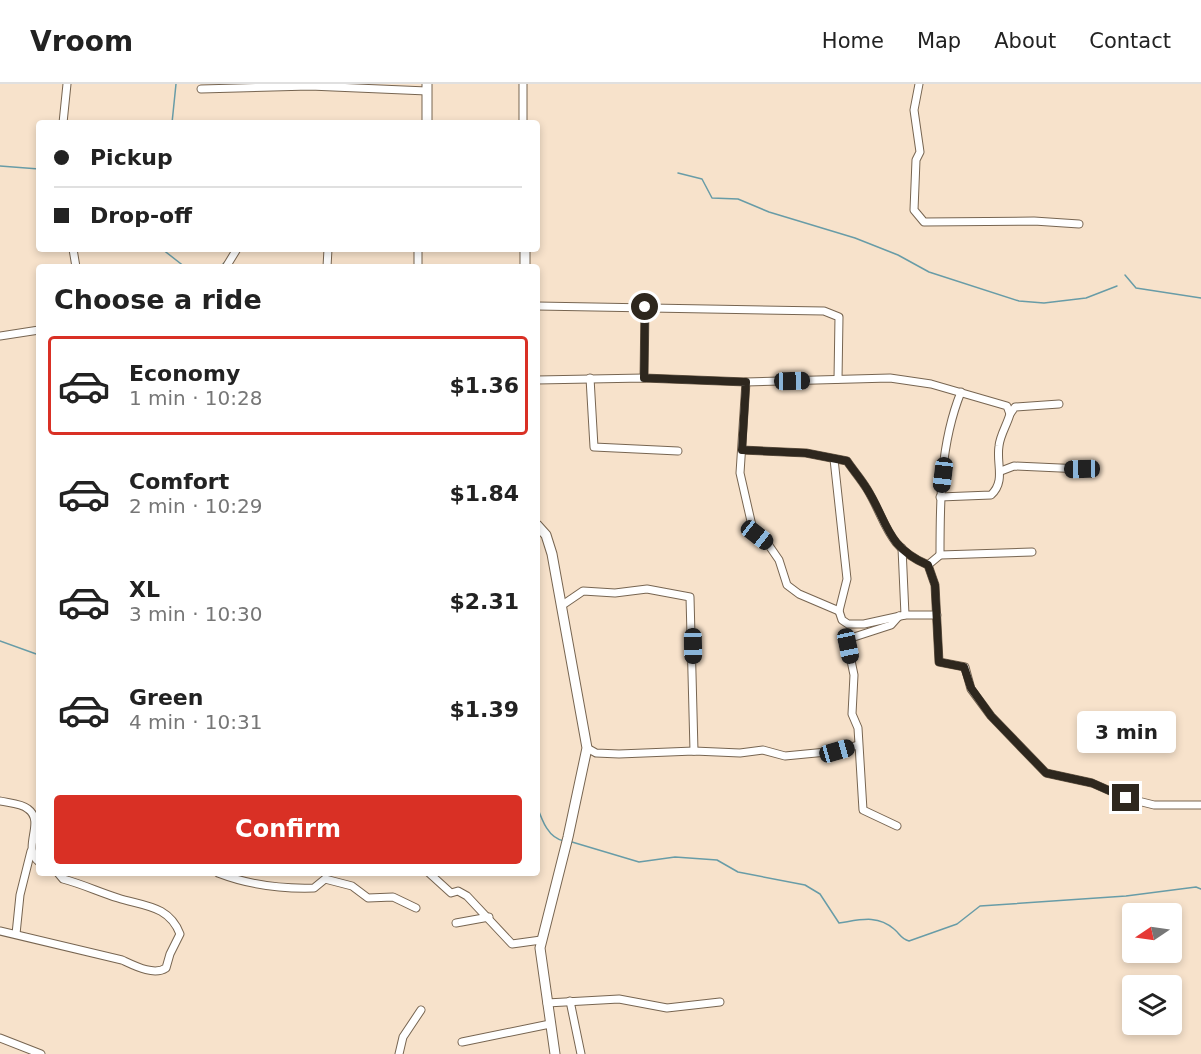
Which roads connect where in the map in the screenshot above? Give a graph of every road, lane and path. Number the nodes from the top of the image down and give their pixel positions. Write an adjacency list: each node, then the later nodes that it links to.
1 (67, 84): 6 (street)
2 (523, 84): 8 (street)
3 (919, 84): 9 (street)
4 (427, 88): 5 (street); 7 (street)
5 (201, 89)
6 (63, 120)
7 (427, 120)
8 (523, 120)
9 (1079, 224)
10 (540, 306): 11 (street)
11 (645, 307): 15 (street); 16 (street)
12 (36, 330): 13 (street)
13 (0, 336)
14 (590, 378): 15 (street); 17 (street); 23 (street)
15 (644, 378): 18 (street)
16 (838, 379): 18 (street); 19 (street)
17 (540, 380)
18 (746, 382): 22 (street)
19 (961, 392): 21 (street); 27 (street)
20 (1059, 404): 21 (street)
21 (1011, 406): 26 (street)
22 (742, 450): 24 (street); 34 (street)
23 (678, 451)
24 (834, 459): 29 (street); 34 (street)
25 (1082, 469): 26 (street)
26 (1001, 471): 27 (street)
27 (940, 497): 31 (street)
28 (540, 528): 33 (street)
29 (902, 548): 32 (street); 35 (street)
30 (1032, 552): 31 (street)
31 (940, 555): 32 (street)
32 (928, 565): 36 (street)
33 (561, 606): 38 (street); 39 (street)
34 (839, 611): 35 (street)
35 (902, 615): 36 (street); 37 (street)
36 (937, 615): 41 (street)
37 (858, 745): 39 (street); 44 (street)
38 (587, 748): 39 (street); 55 (street)
39 (694, 751)
40 (0, 801): 42 (street)
41 (1201, 806)
42 (27, 807): 43 (street); 45 (street)
43 (36, 809)
44 (897, 826)
45 (32, 850): 46 (street); 54 (street)
46 (36, 860)
47 (60, 876): 54 (street)
48 (229, 876): 50 (street)
49 (432, 876): 51 (street)
50 (417, 908)
51 (489, 917): 52 (street); 55 (street)
52 (456, 922)
53 (0, 931): 54 (street)
54 (16, 934)
55 (541, 940): 58 (street)
56 (570, 1002): 57 (street); 58 (street); 66 (street)
57 (720, 1002)
58 (547, 1003): 60 (street)
59 (421, 1010): 64 (street)
60 (550, 1024): 62 (street); 65 (street)
61 (0, 1038): 63 (street)
62 (462, 1042)
63 (41, 1054)
64 (399, 1054)
65 (555, 1054)
66 (582, 1054)

